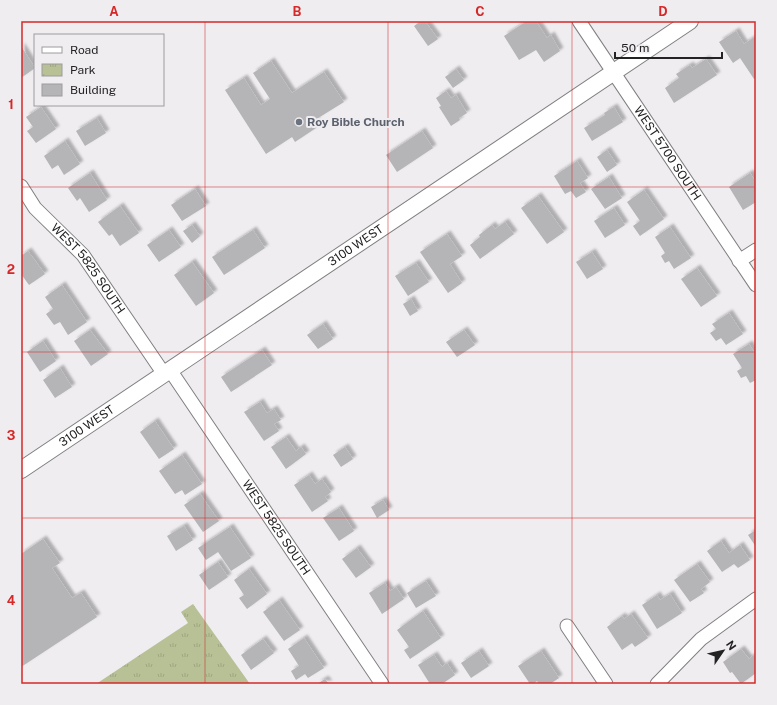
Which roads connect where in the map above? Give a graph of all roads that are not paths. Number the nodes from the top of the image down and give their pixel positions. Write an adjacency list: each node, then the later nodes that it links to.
1 (579, 21): 3 (street, WEST 5700 SOUTH)
2 (690, 21): 3 (street, 3100 WEST)
3 (614, 72): 6 (street, WEST 5700 SOUTH); 8 (street, 3100 WEST)
4 (21, 186): 8 (street, WEST 5825 SOUTH)
5 (756, 250): 6 (street)
6 (740, 260): 7 (street, WEST 5700 SOUTH)
7 (756, 285)
8 (167, 372): 9 (street, 3100 WEST); 12 (street, WEST 5825 SOUTH)
9 (21, 470)
10 (756, 599): 14 (street)
11 (567, 626): 13 (street)
12 (382, 684)
13 (606, 684)
14 (656, 684)

